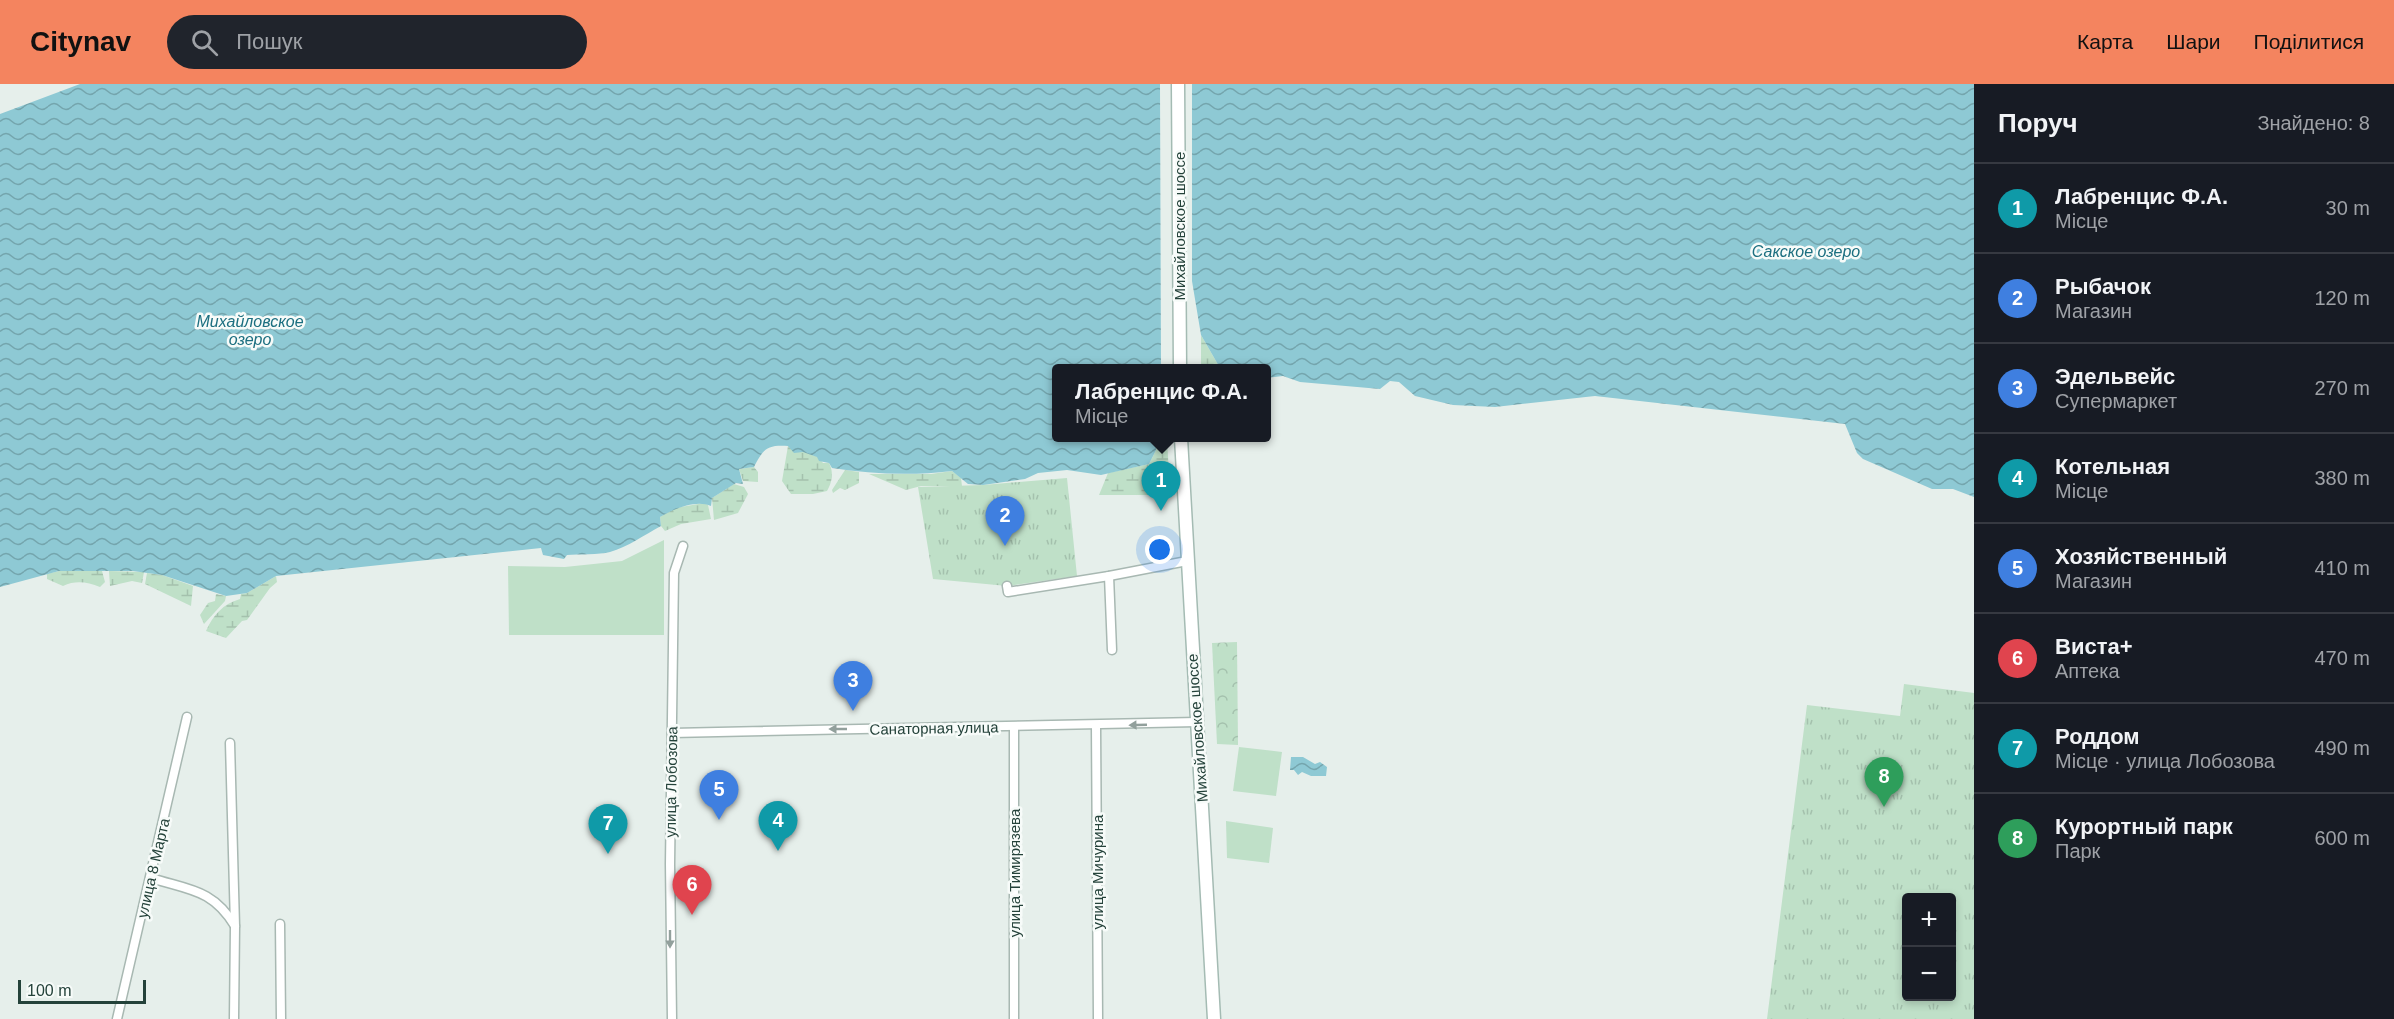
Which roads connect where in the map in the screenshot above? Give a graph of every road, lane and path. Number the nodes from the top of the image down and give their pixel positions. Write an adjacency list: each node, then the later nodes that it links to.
1 (1178, 84): 2 (main road, Михайловское шоссе)
2 (1180, 364)
3 (1181, 442): 5 (main road, Михайловское шоссе)
4 (683, 546): 13 (street, улица Лобозова)
5 (1186, 561): 6 (street); 10 (main road, Михайловское шоссе)
6 (1108, 576): 7 (street); 8 (street)
7 (1007, 586)
8 (1112, 650)
9 (187, 717): 15 (street, улица 8 Марта)
10 (1197, 722): 11 (street, Санаторная улица, one-way to 11); 24 (main road, Михайловское шоссе)
11 (1096, 726): 12 (street, Санаторная улица); 23 (street, улица Мичурина)
12 (1014, 727): 13 (street, Санаторная улица, one-way to 13); 22 (street, улица Тимирязева)
13 (672, 733): 21 (street, улица Лобозова, one-way to 21)
14 (230, 743): 17 (street)
15 (151, 878): 17 (street); 18 (street, улица 8 Марта)
16 (280, 924): 20 (street)
17 (235, 926): 19 (street)
18 (117, 1019)
19 (234, 1019)
20 (281, 1019)
21 (672, 1019)
22 (1014, 1019)
23 (1098, 1019)
24 (1214, 1019)

